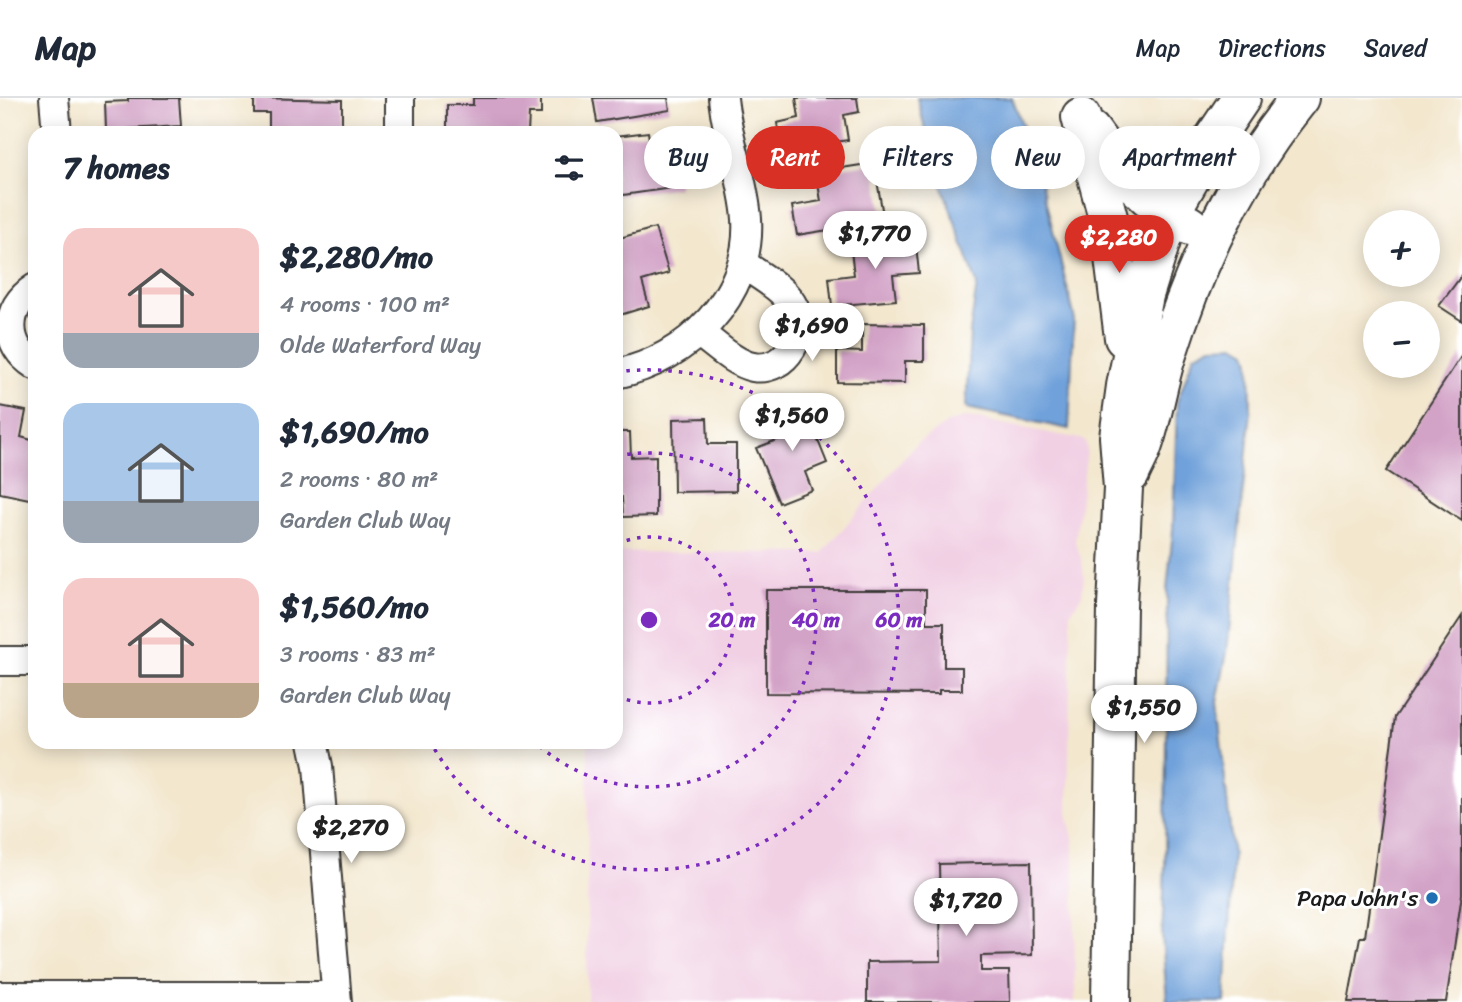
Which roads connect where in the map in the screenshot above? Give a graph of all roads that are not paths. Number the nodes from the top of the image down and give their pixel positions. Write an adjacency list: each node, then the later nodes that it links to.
1 (54, 98): 7 (street)
2 (400, 98): 8 (street)
3 (723, 98): 11 (street)
4 (1241, 98): 9 (street)
5 (1300, 98): 10 (street)
6 (1078, 108): 9 (street); 16 (street)
7 (56, 126)
8 (400, 126)
9 (1169, 215): 10 (street); 16 (street)
10 (1210, 238): 17 (street)
11 (742, 263): 13 (street); 13 (street)
12 (28, 294): 14 (street)
13 (698, 332): 15 (street)
14 (28, 361)
15 (623, 372)
16 (1126, 386): 17 (street)
17 (1123, 488): 23 (street)
18 (0, 660): 19 (street)
19 (28, 661)
20 (314, 749): 22 (street)
21 (0, 996): 22 (street)
22 (336, 999)
23 (1111, 1002)

